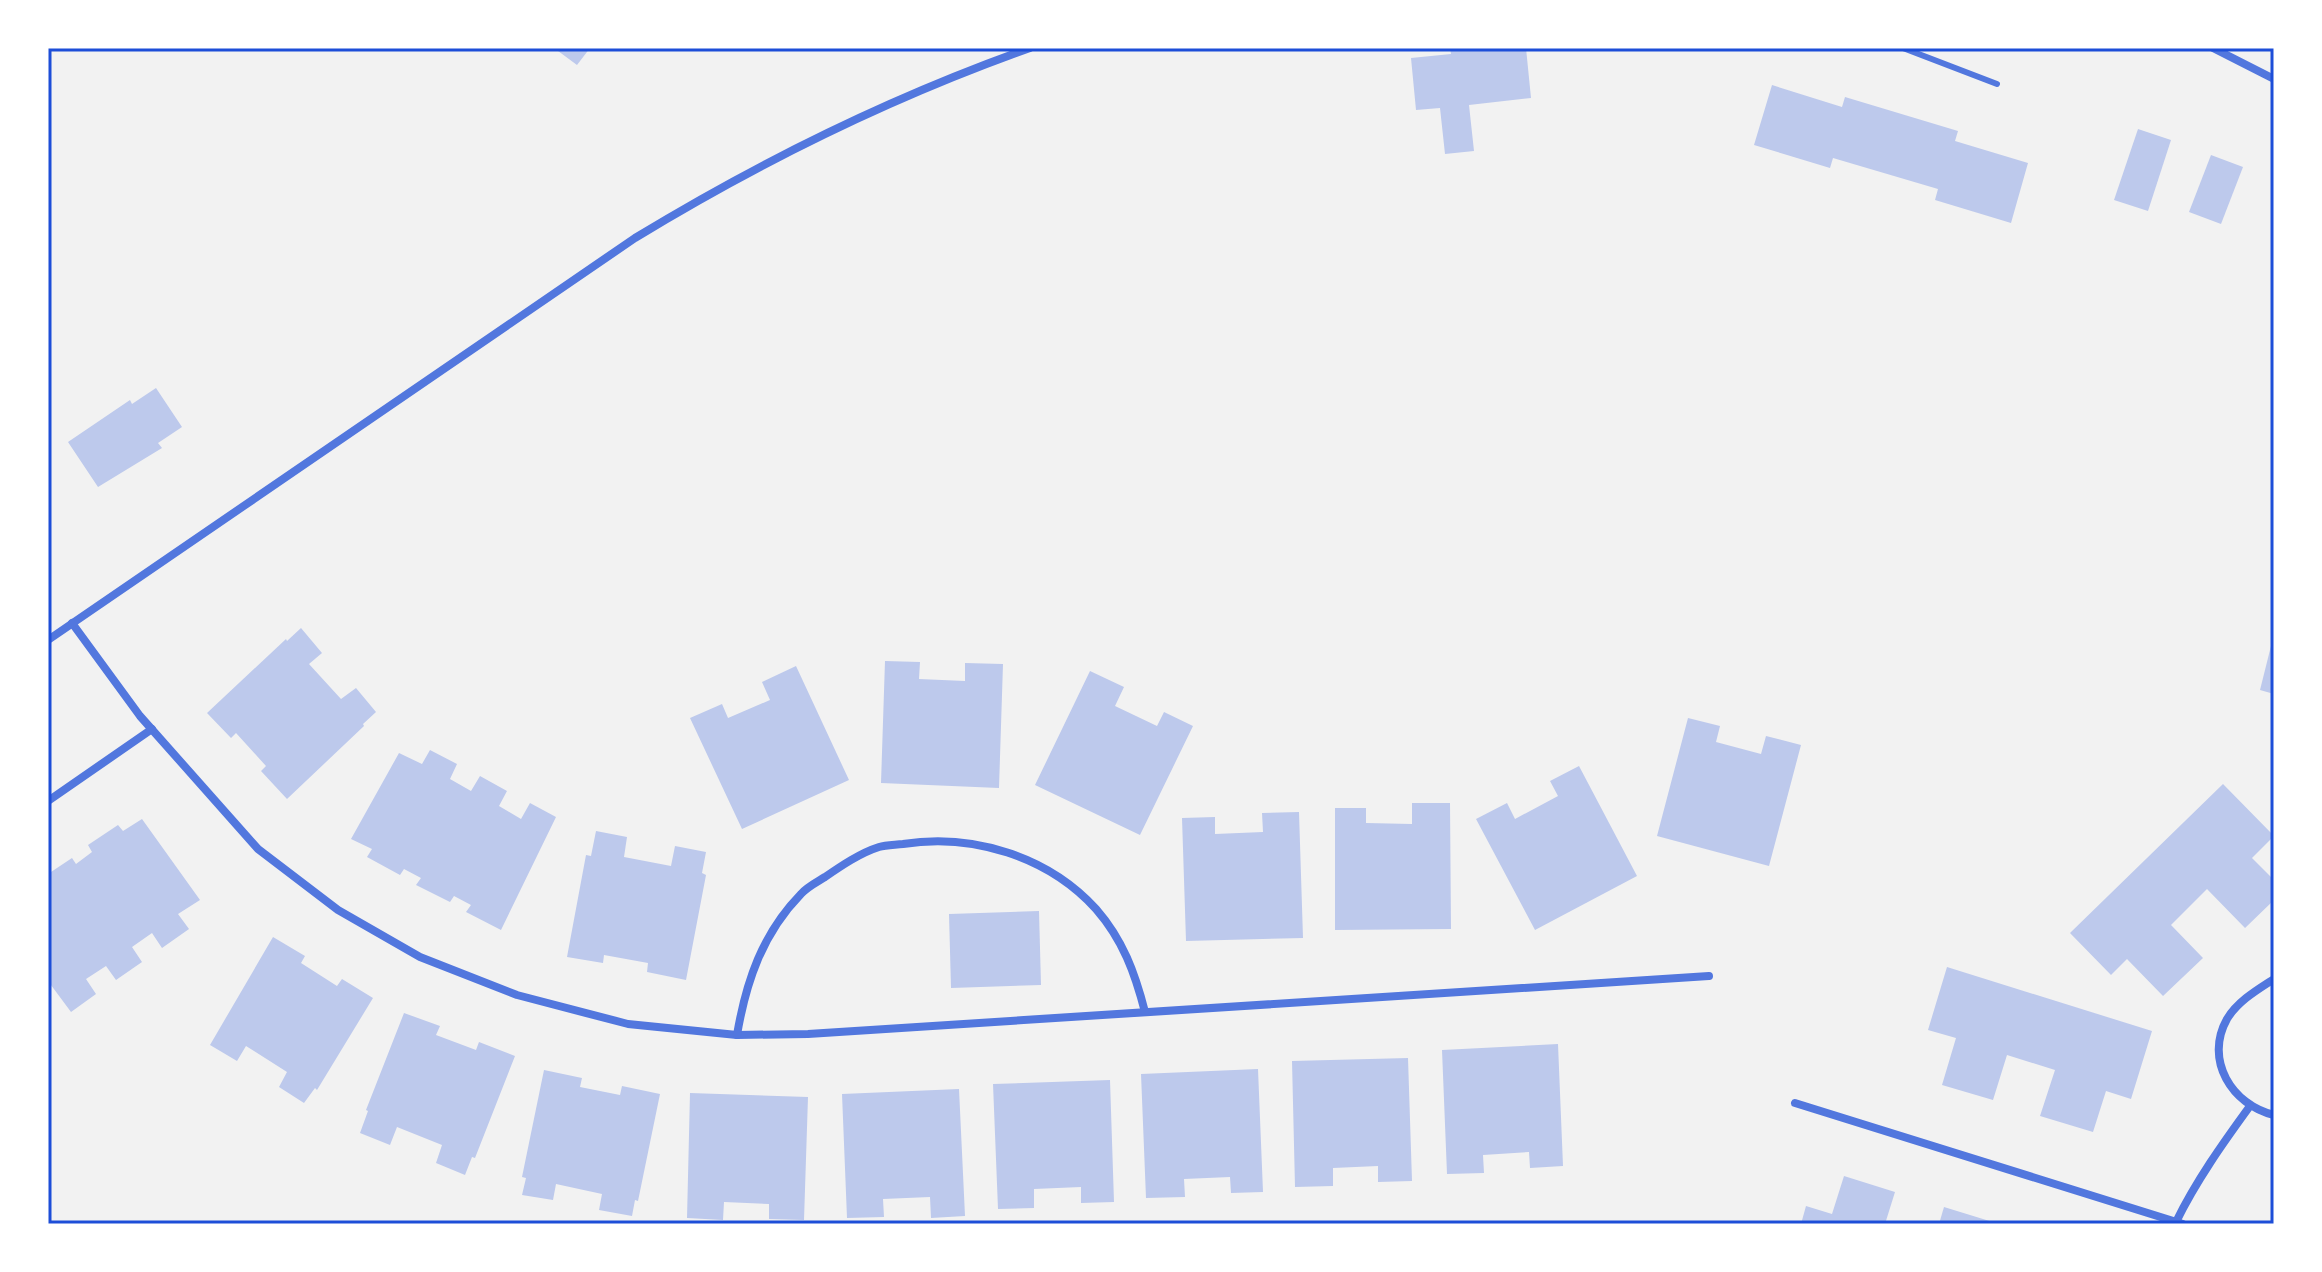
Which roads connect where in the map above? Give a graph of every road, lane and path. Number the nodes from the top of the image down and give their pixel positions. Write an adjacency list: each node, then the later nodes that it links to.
1 (1030, 48): 6 (street)
2 (1903, 48): 5 (lane)
3 (2213, 48): 4 (street)
4 (2274, 79)
5 (1997, 84)
6 (72, 623): 7 (street); 8 (street)
7 (48, 640)
8 (152, 729): 9 (street); 13 (street)
9 (48, 801)
10 (1709, 976): 12 (street)
11 (2274, 979): 15 (street)
12 (1145, 1012): 13 (street); 13 (street)
13 (737, 1035)
14 (1795, 1103): 17 (street)
15 (2250, 1106): 16 (street); 17 (street)
16 (2274, 1115)
17 (2179, 1223)

